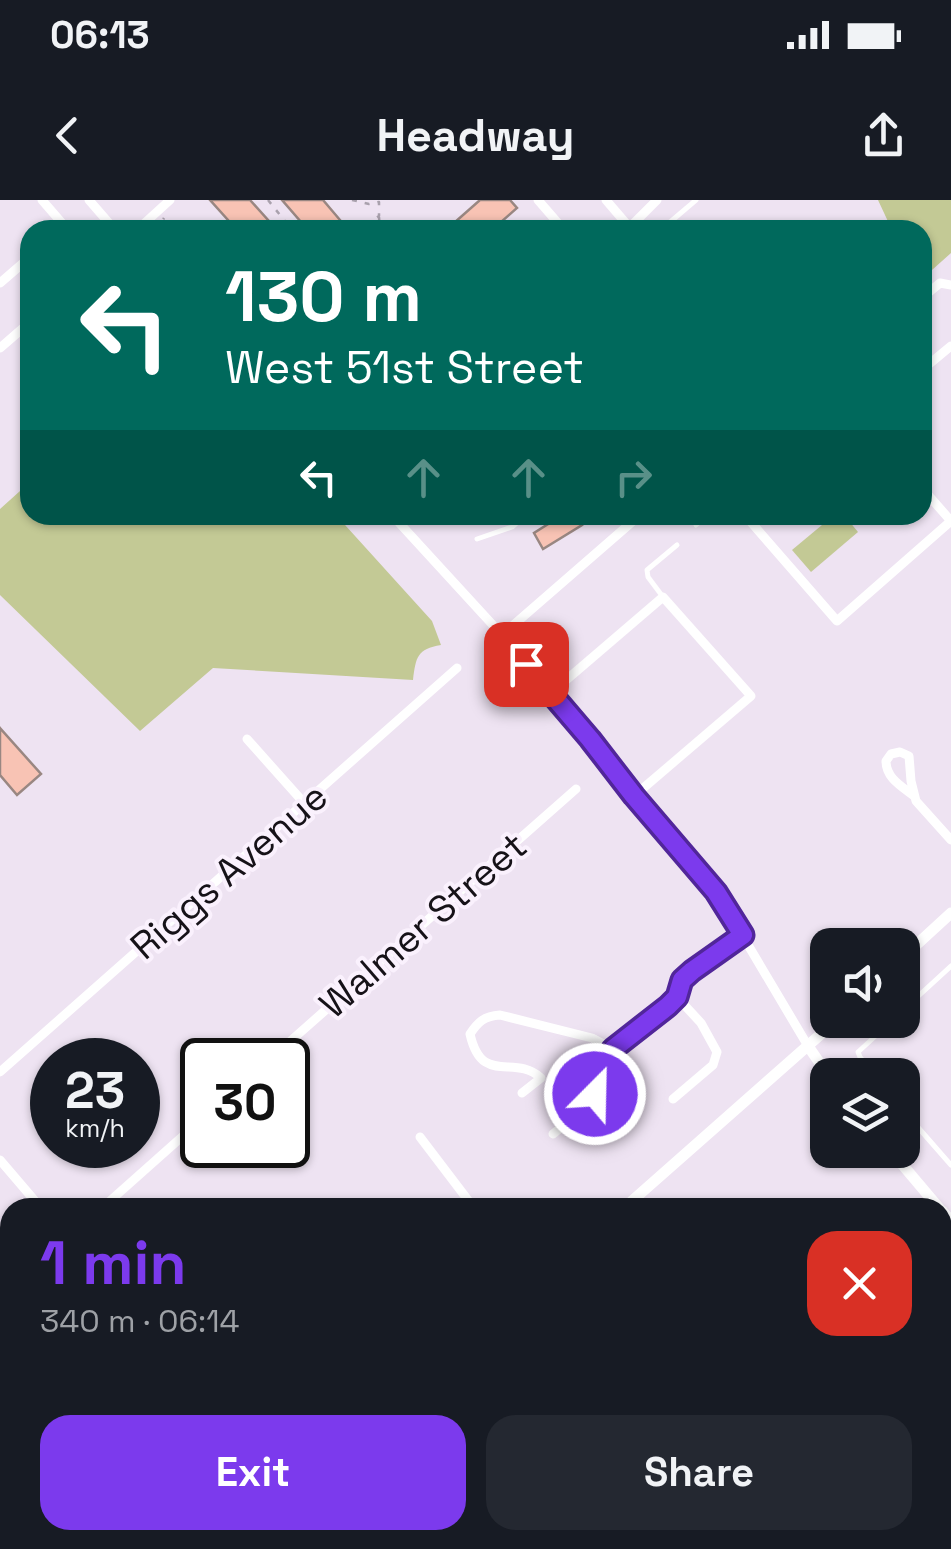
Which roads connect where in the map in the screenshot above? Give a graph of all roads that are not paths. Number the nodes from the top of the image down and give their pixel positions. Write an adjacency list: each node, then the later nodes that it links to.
1 (42, 200): 8 (street)
2 (89, 200): 9 (street)
3 (170, 200): 10 (street)
4 (538, 200): 11 (street)
5 (606, 200): 12 (street)
6 (657, 200): 13 (street)
7 (696, 200): 14 (lane)
8 (58, 220)
9 (107, 220)
10 (150, 220)
11 (555, 220)
12 (622, 220)
13 (638, 220)
14 (673, 220)
15 (20, 266): 16 (street)
16 (0, 283)
17 (20, 331): 18 (street)
18 (0, 348)
19 (932, 499): 20 (street)
20 (951, 521): 24 (street)
21 (403, 525): 28 (street)
22 (514, 525): 25 (lane)
23 (628, 525): 28 (street)
24 (757, 525)
25 (478, 539)
26 (677, 545): 27 (lane)
27 (664, 596): 30 (street); 33 (street)
28 (502, 635): 30 (street)
29 (457, 668): 35 (street, Riggs Avenue)
30 (551, 692): 33 (street)
31 (247, 739): 35 (street)
32 (576, 789): 43 (street, Walmer Street)
33 (634, 796): 38 (street)
34 (914, 796): 34 (street); 36 (street)
35 (305, 804): 50 (street, Riggs Avenue)
36 (951, 840)
37 (951, 913): 39 (street)
38 (743, 935): 42 (street); 46 (street)
39 (920, 941)
40 (951, 966): 41 (lane)
41 (920, 994)
42 (677, 997): 47 (street); 52 (street)
43 (294, 1038)
44 (817, 1038): 46 (street)
45 (873, 1038): 49 (lane)
46 (808, 1046): 48 (street); 63 (street)
47 (613, 1049): 51 (street); 54 (street)
48 (816, 1058)
49 (861, 1058)
50 (0, 1072)
51 (522, 1093)
52 (674, 1099)
53 (920, 1129): 58 (lane)
54 (553, 1134)
55 (420, 1137): 62 (street)
56 (180, 1139): 61 (street)
57 (0, 1160): 60 (street)
58 (951, 1165)
59 (905, 1168): 64 (street)
60 (32, 1198)
61 (113, 1198)
62 (466, 1198)
63 (635, 1198)
64 (931, 1198)

